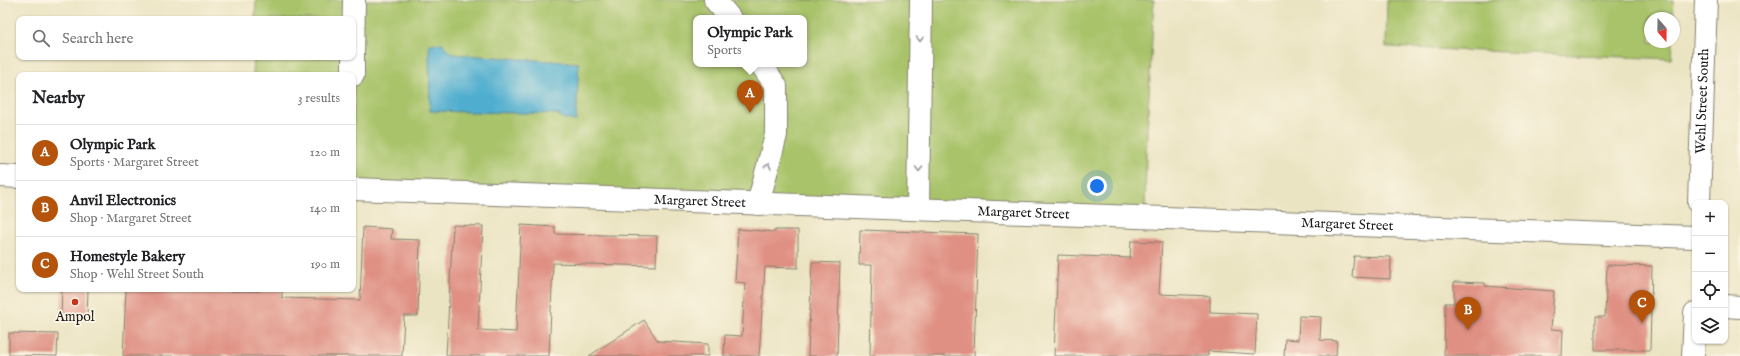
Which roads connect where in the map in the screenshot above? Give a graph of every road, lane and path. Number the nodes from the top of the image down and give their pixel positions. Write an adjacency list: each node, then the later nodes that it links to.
1 (354, 0): 6 (street)
2 (715, 0): 5 (street)
3 (921, 0): 15 (street, one-way to 15)
4 (1706, 0): 13 (street, Wehl Street South)
5 (728, 15)
6 (354, 16)
7 (353, 60): 9 (street)
8 (763, 67): 14 (street, one-way to 8)
9 (353, 72)
10 (0, 176): 11 (street)
11 (16, 177)
12 (356, 189): 14 (street, Margaret Street)
13 (1699, 200)
14 (758, 204): 15 (street, Margaret Street)
15 (918, 209): 16 (street, Margaret Street)
16 (1692, 237)
17 (1728, 306): 18 (street)
18 (1740, 307)
19 (1694, 344): 20 (street)
20 (1694, 356)

